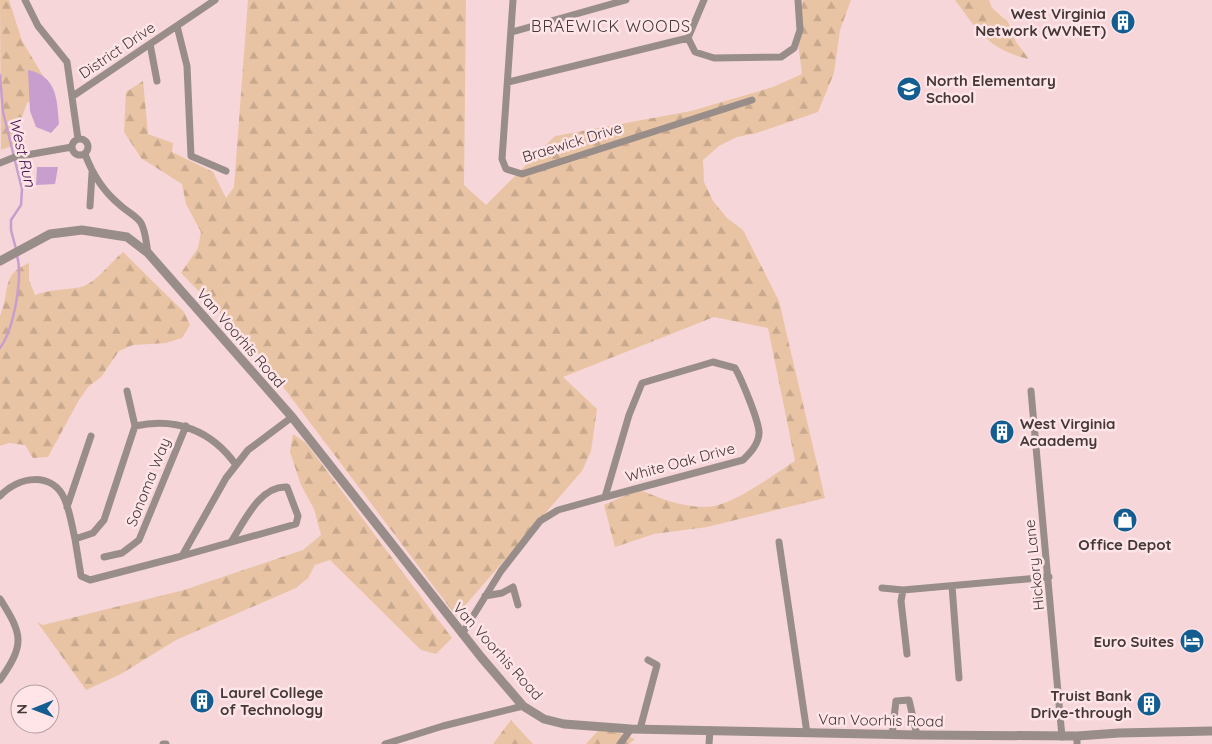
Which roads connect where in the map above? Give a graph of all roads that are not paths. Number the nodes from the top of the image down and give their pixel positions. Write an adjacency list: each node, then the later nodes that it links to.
1 (25, 0): 13 (street, District Drive)
2 (215, 0): 7 (street, District Drive)
3 (513, 0): 8 (street, Braewick Drive)
4 (626, 0): 8 (street)
5 (704, 0): 9 (street)
6 (798, 0): 9 (street)
7 (177, 26): 10 (street, District Drive); 19 (street, District Drive)
8 (512, 32): 12 (street, Braewick Drive)
9 (688, 38): 12 (street)
10 (150, 44): 11 (street); 13 (street, District Drive)
11 (157, 81)
12 (508, 82): 14 (street, Braewick Drive)
13 (73, 96): 15 (street, District Drive)
14 (752, 100)
15 (78, 139): 16 (street); 17 (street, District Drive)
16 (72, 147): 17 (street); 18 (street)
17 (85, 154): 20 (street, District Drive)
18 (1, 162)
19 (226, 170)
20 (92, 173): 21 (street); 22 (street, District Drive)
21 (90, 206)
22 (148, 253): 23 (street, Van Voorhis Road); 26 (street, Van Voorhis Road)
23 (0, 261)
24 (127, 391): 27 (street)
25 (1031, 391): 39 (street, Hickory Lane)
26 (292, 417): 30 (street); 46 (street, Van Voorhis Road)
27 (136, 426): 28 (street); 34 (street)
28 (186, 426): 30 (street); 38 (street, Sonoma Way)
29 (91, 436): 33 (street)
30 (236, 465): 37 (street)
31 (0, 496): 33 (street)
32 (605, 497): 32 (street, White Oak Drive); 43 (street, White Oak Drive)
33 (67, 507): 34 (street)
34 (74, 539): 37 (street)
35 (231, 542): 35 (street); 37 (street)
36 (779, 542): 55 (street)
37 (182, 556)
38 (104, 557)
39 (1049, 577): 40 (street); 58 (street, Hickory Lane)
40 (952, 586): 42 (street); 49 (street)
41 (882, 588): 42 (street)
42 (904, 590): 47 (street)
43 (485, 596): 45 (street); 46 (street, White Oak Drive)
44 (0, 599): 50 (street)
45 (518, 605)
46 (462, 634): 51 (street, Van Voorhis Road)
47 (907, 654)
48 (648, 660): 52 (street)
49 (958, 678)
50 (0, 680)
51 (523, 706): 52 (street, Van Voorhis Road); 60 (street)
52 (635, 729): 53 (street, Van Voorhis Road); 61 (street)
53 (710, 730): 55 (street, Van Voorhis Road); 62 (street)
54 (1212, 731): 59 (street, Van Voorhis Road)
55 (807, 733): 56 (street, Van Voorhis Road)
56 (892, 735): 57 (street, Van Voorhis Road); 57 (street)
57 (917, 735): 58 (street, Van Voorhis Road)
58 (1062, 737): 59 (street, Van Voorhis Road)
59 (1077, 740)
60 (385, 744)
61 (620, 744)
62 (709, 744)

